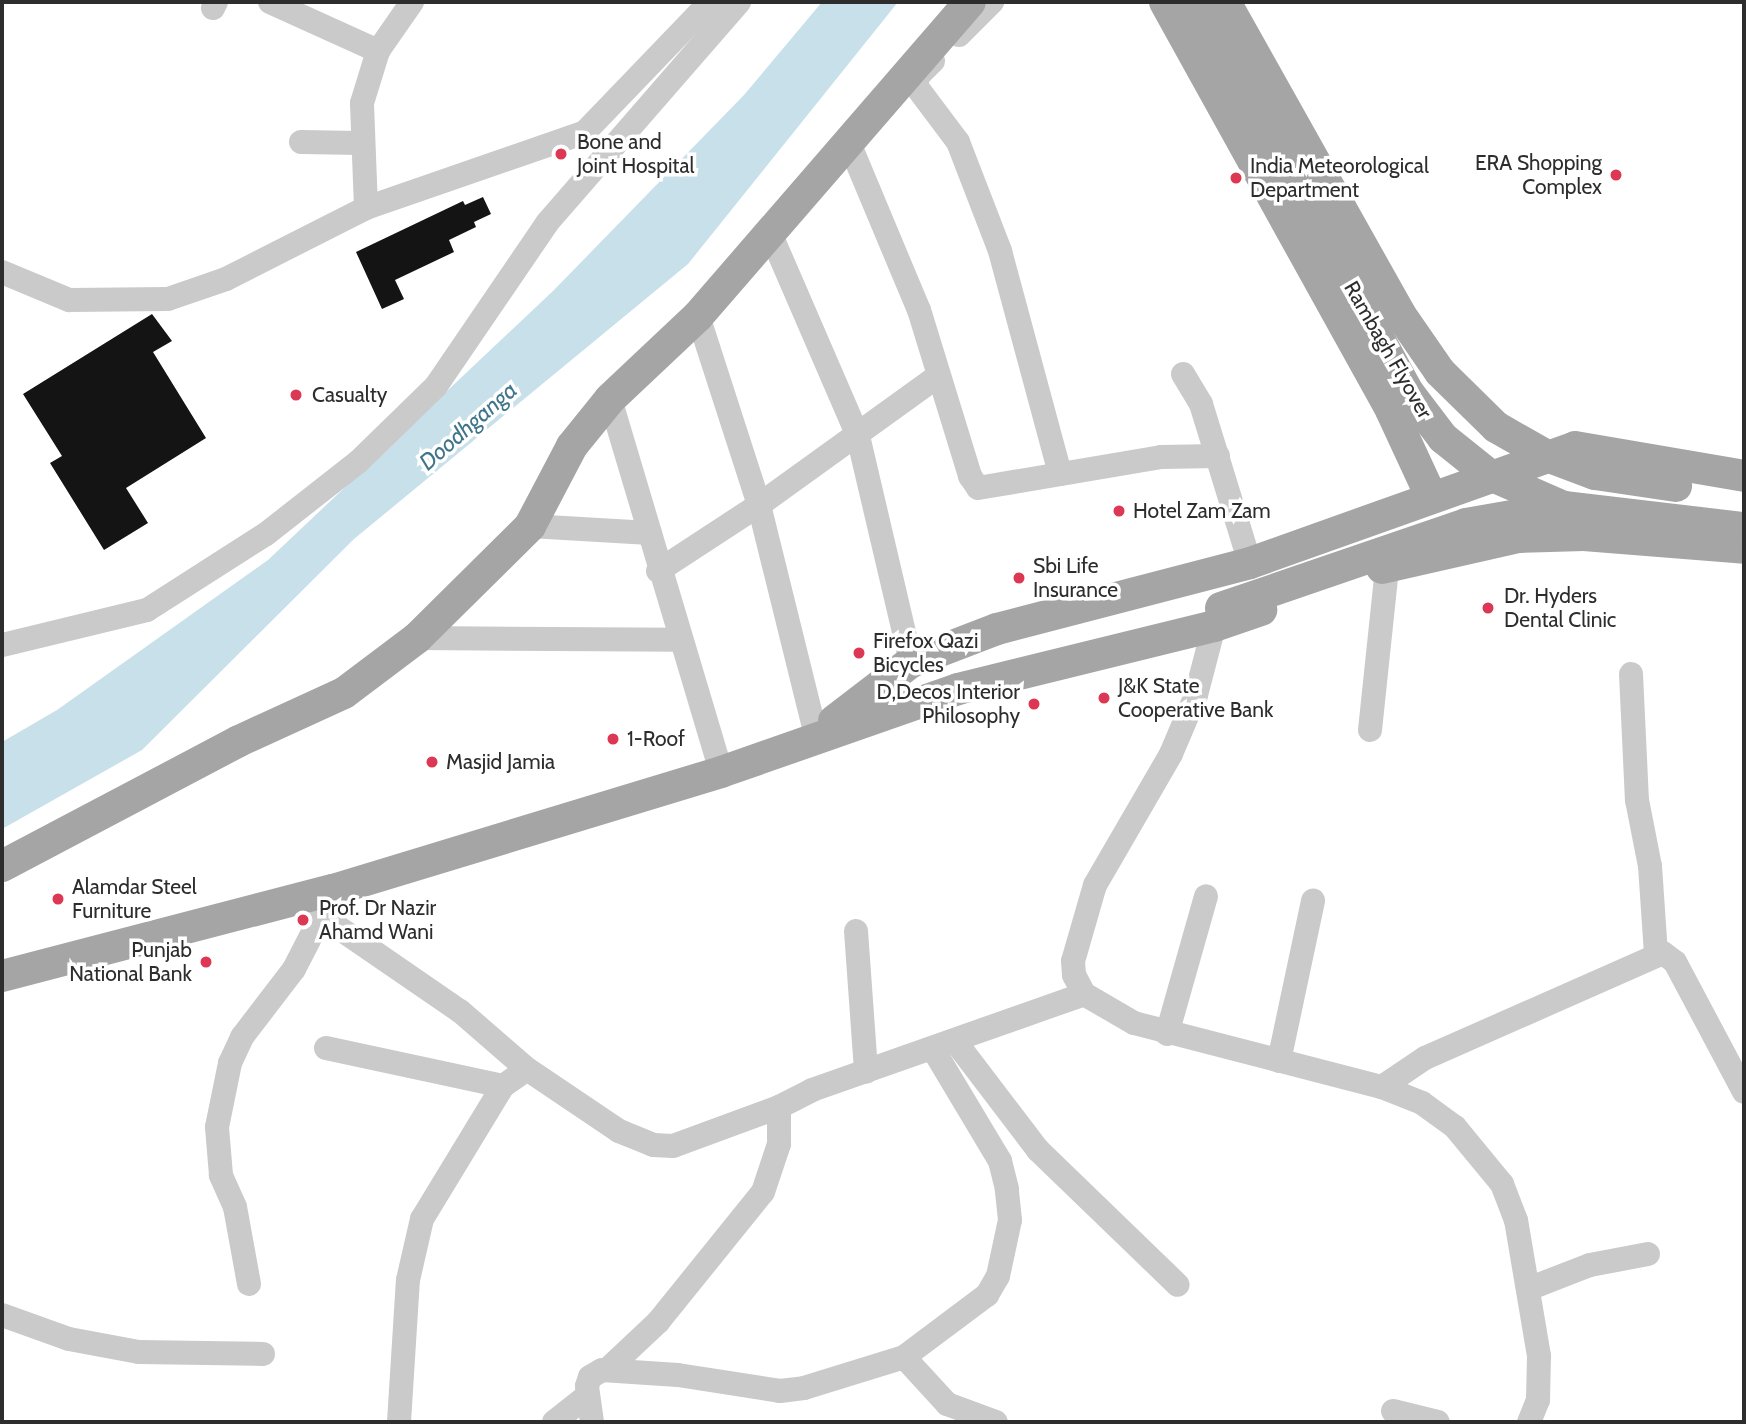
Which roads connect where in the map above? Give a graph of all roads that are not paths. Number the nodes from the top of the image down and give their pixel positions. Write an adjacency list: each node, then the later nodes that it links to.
1 (270, 2): 10 (street)
2 (412, 2): 10 (street)
3 (710, 2): 15 (street)
4 (739, 2): 43 (street)
5 (970, 2): 14 (main road)
6 (992, 2): 25 (street)
7 (1165, 2): 27 (main road)
8 (1191, 2): 11 (main road, Rambagh Flyover)
9 (1225, 2): 24 (main road)
10 (378, 51): 13 (street)
11 (1222, 51): 27 (main road); 30 (main road, Rambagh Flyover, bridge)
12 (301, 142): 13 (street)
13 (360, 143): 15 (street)
14 (849, 143): 16 (main road); 20 (street)
15 (366, 208): 17 (street)
16 (771, 235): 18 (main road); 22 (street)
17 (2, 272)
18 (698, 316): 21 (main road); 29 (street)
19 (1183, 374): 23 (street)
20 (939, 376): 22 (street); 25 (street)
21 (610, 399): 31 (main road); 33 (street)
22 (858, 436): 29 (street); 44 (street)
23 (1218, 456): 25 (street); 36 (street)
24 (1547, 456): 26 (main road); 27 (main road); 28 (main road)
25 (1060, 474)
26 (1744, 476)
27 (1437, 494): 34 (main road)
28 (1744, 496)
29 (759, 505): 38 (street); 47 (street)
30 (1564, 507): 32 (main road, Rambagh Flyover, bridge); 40 (main road, bridge)
31 (530, 526): 33 (street); 41 (main road)
32 (1744, 528)
33 (650, 533): 38 (street)
34 (1332, 533): 36 (main road); 39 (main road)
35 (1744, 548): 37 (main road)
36 (1250, 563): 44 (main road)
37 (1387, 566): 39 (main road); 46 (street)
38 (658, 570): 42 (street)
39 (1352, 578): 40 (main road)
40 (1217, 617): 47 (main road); 56 (street)
41 (417, 638): 42 (street); 49 (main road)
42 (681, 640): 48 (street)
43 (2, 645)
44 (911, 662): 47 (main road)
45 (1631, 674): 54 (street)
46 (1370, 730)
47 (816, 735): 48 (main road)
48 (721, 772): 52 (main road)
49 (2, 866)
50 (1206, 896): 57 (street)
51 (1313, 901): 60 (street)
52 (328, 904): 55 (main road); 61 (street); 68 (street)
53 (856, 930): 62 (street)
54 (1656, 954): 64 (street); 65 (street)
55 (2, 976)
56 (1084, 994): 57 (street); 58 (street)
57 (1167, 1034): 60 (street)
58 (944, 1045): 62 (street); 69 (street); 73 (street)
59 (326, 1048): 63 (street)
60 (1279, 1061): 64 (street)
61 (527, 1069): 63 (street); 66 (street)
62 (866, 1072): 66 (street)
63 (503, 1086): 77 (street)
64 (1382, 1087): 70 (street)
65 (1744, 1092)
66 (779, 1107): 74 (street)
67 (1648, 1254): 70 (street)
68 (249, 1284)
69 (1178, 1285)
70 (1528, 1289): 82 (street)
71 (2, 1315): 72 (street)
72 (263, 1354)
73 (904, 1357): 74 (street); 80 (street)
74 (608, 1370): 75 (street)
75 (587, 1396): 78 (street); 79 (street)
76 (1393, 1411): 81 (street)
77 (399, 1422)
78 (554, 1422)
79 (592, 1422)
80 (996, 1422)
81 (1438, 1422)
82 (1529, 1422)

